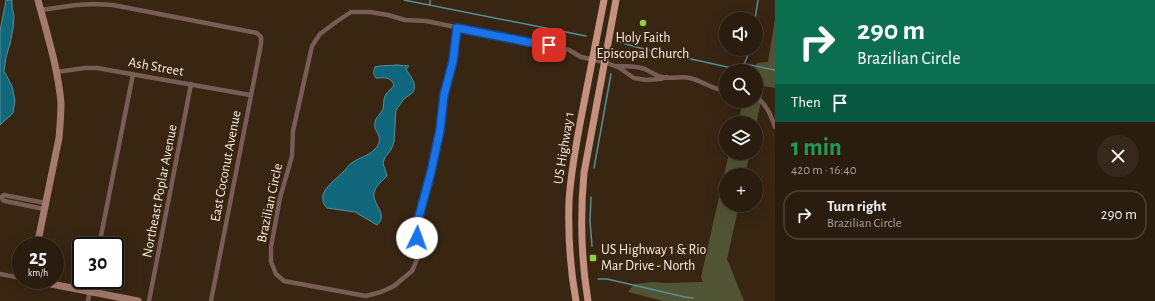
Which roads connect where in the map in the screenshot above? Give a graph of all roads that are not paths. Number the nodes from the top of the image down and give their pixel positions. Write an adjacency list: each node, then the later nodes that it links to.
1 (38, 0): 4 (street)
2 (604, 0): 6 (main road, US Highway 1)
3 (616, 0): 7 (main road, US Highway 1)
4 (41, 10): 9 (street); 14 (street, East Coconut Avenue)
5 (457, 28): 5 (street, Brazilian Circle); 6 (street, Brazilian Circle)
6 (592, 60): 7 (street, Brazilian Circle); 29 (main road, US Highway 1)
7 (604, 62): 8 (street, Brazilian Circle); 30 (main road, US Highway 1)
8 (613, 66): 11 (street); 11 (street, Brazilian Circle)
9 (56, 72): 10 (street, Ash Street); 17 (street)
10 (133, 74): 12 (street, Ash Street); 19 (street)
11 (667, 77): 13 (street)
12 (192, 84): 14 (street, Ash Street); 27 (street, Northeast Poplar Avenue)
13 (719, 89)
14 (250, 95): 28 (street, East Coconut Avenue)
15 (763, 104): 16 (street)
16 (775, 127)
17 (45, 206): 17 (street); 18 (street)
18 (39, 237)
19 (101, 237)
20 (0, 274): 21 (street)
21 (12, 276)
22 (64, 287): 24 (street)
23 (90, 289): 24 (street)
24 (90, 292): 25 (street); 26 (street)
25 (88, 301)
26 (138, 301)
27 (149, 301)
28 (211, 301)
29 (576, 301)
30 (588, 301)

